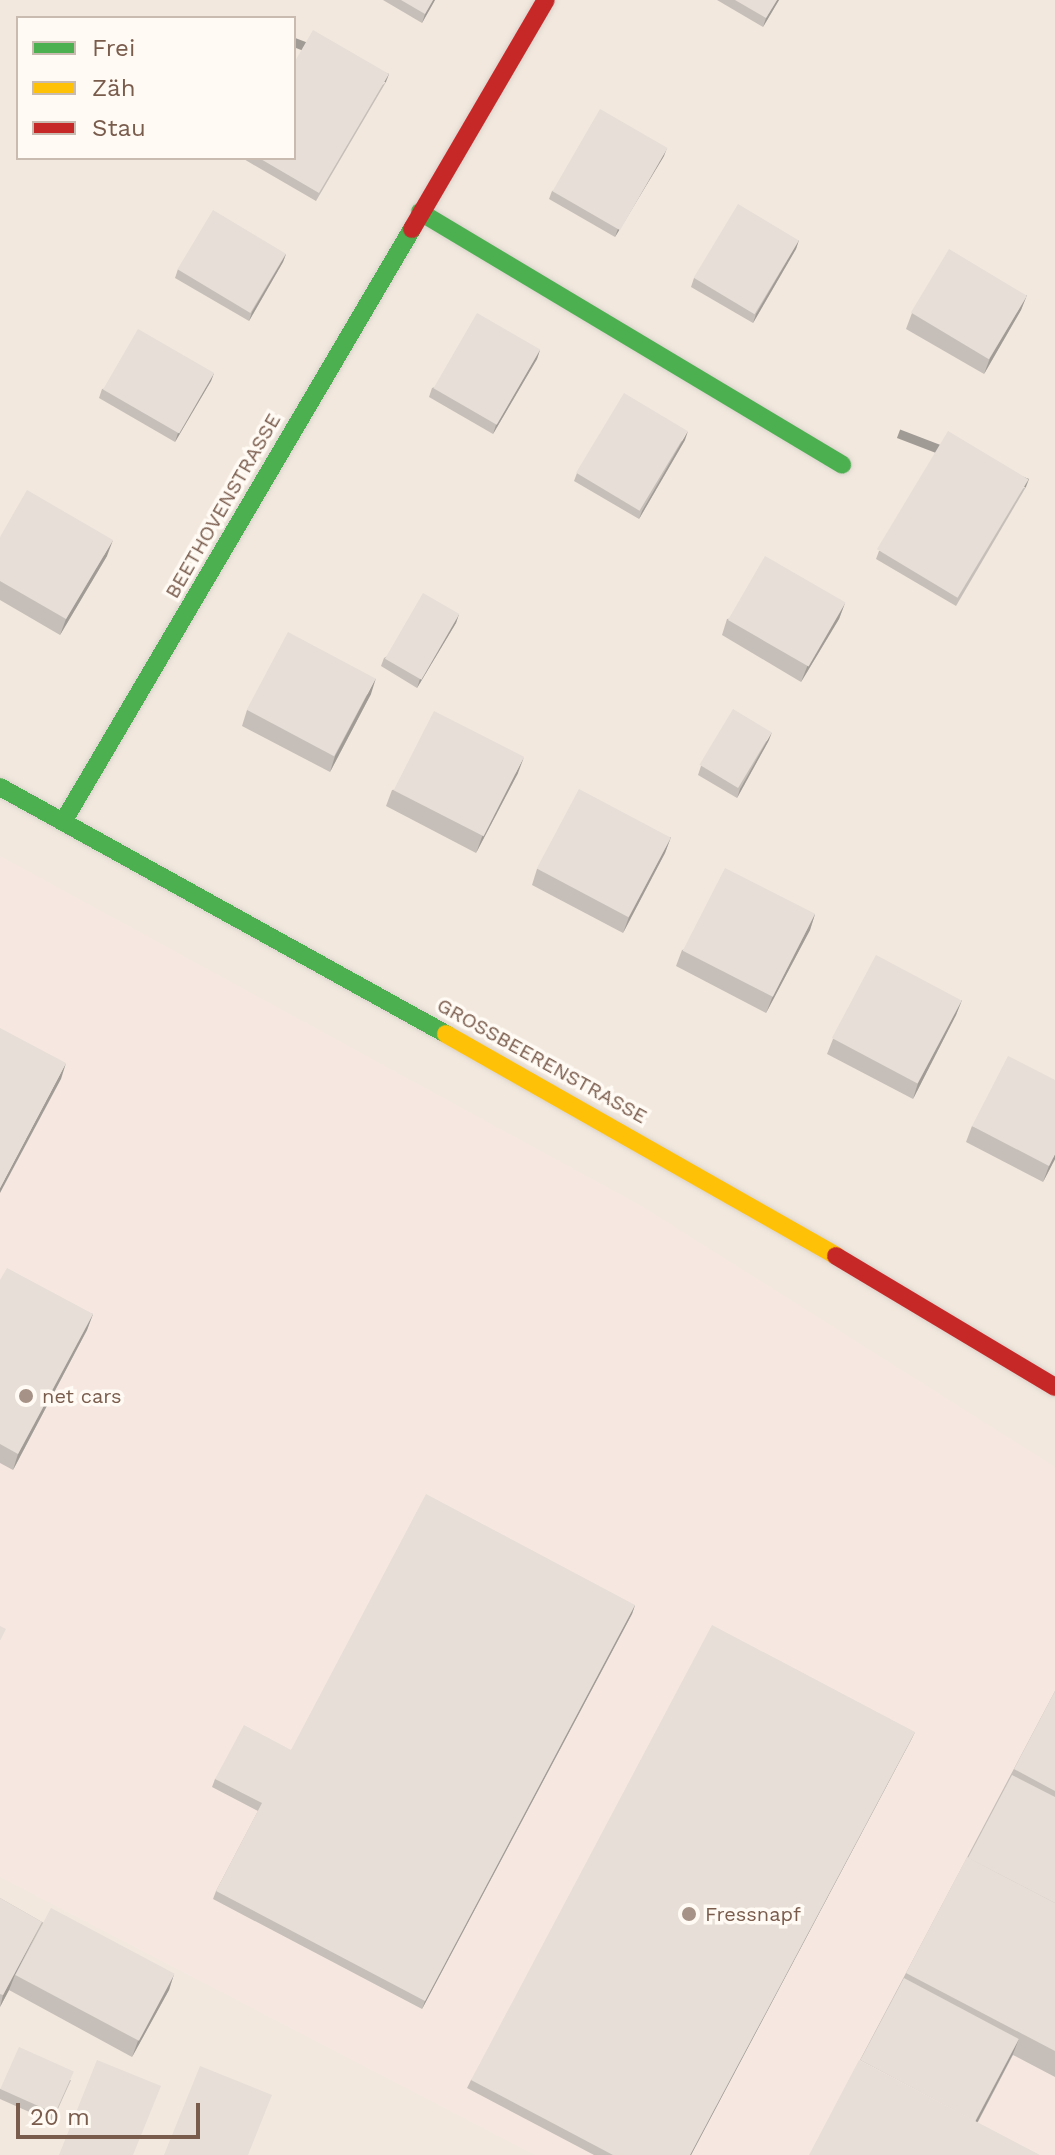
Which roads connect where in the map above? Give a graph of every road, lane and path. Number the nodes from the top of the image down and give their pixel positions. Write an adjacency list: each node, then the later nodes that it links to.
1 (546, 0): 2 (street, BEETHOVENSTRASSE)
2 (420, 212): 3 (street); 5 (street, BEETHOVENSTRASSE)
3 (842, 465)
4 (0, 787): 5 (street, GROSSBEERENSTRASSE)
5 (63, 822): 6 (street, GROSSBEERENSTRASSE)
6 (1055, 1387)

